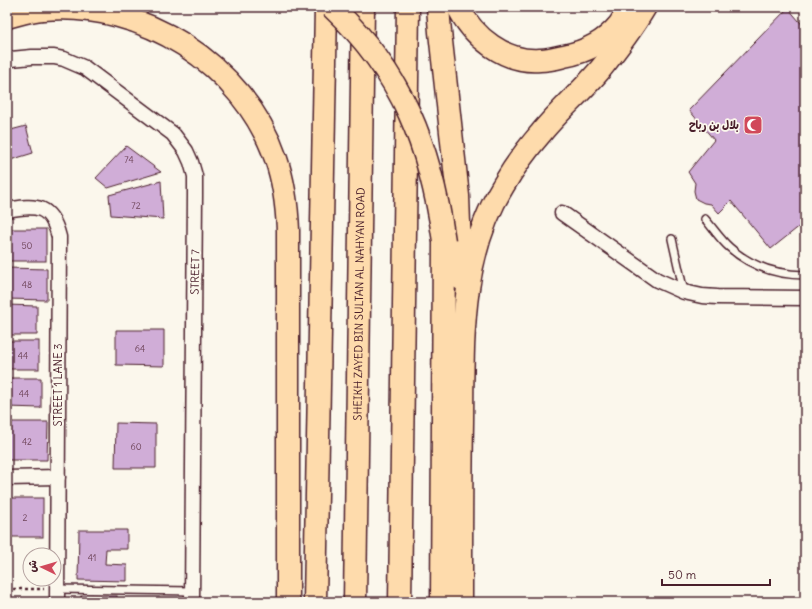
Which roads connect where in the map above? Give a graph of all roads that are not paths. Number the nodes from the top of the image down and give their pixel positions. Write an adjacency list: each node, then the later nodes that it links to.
1 (326, 7): 24 (main road)
2 (332, 7): 27 (main road, bridge)
3 (363, 7): 25 (main road, SHEIKH ZAYED BIN SULTAN AL NAHYAN ROAD)
4 (408, 7): 26 (main road)
5 (438, 7): 18 (main road)
6 (458, 7): 7 (main road)
7 (630, 7)
8 (645, 7): 18 (main road)
9 (7, 17): 23 (main road)
10 (11, 59): 22 (street, STREET 7)
11 (7, 210): 19 (street, STREET 1 LANE 3)
12 (562, 213): 16 (street)
13 (705, 219): 15 (lane)
14 (672, 240): 16 (lane)
15 (805, 275)
16 (684, 292): 17 (street)
17 (805, 298)
18 (464, 332): 28 (main road)
19 (58, 477): 20 (street); 21 (street, STREET 1 LANE 3)
20 (7, 478)
21 (57, 596): 22 (lane)
22 (192, 596)
23 (288, 602)
24 (315, 602)
25 (355, 602)
26 (400, 602)
27 (442, 602)
28 (461, 602)

